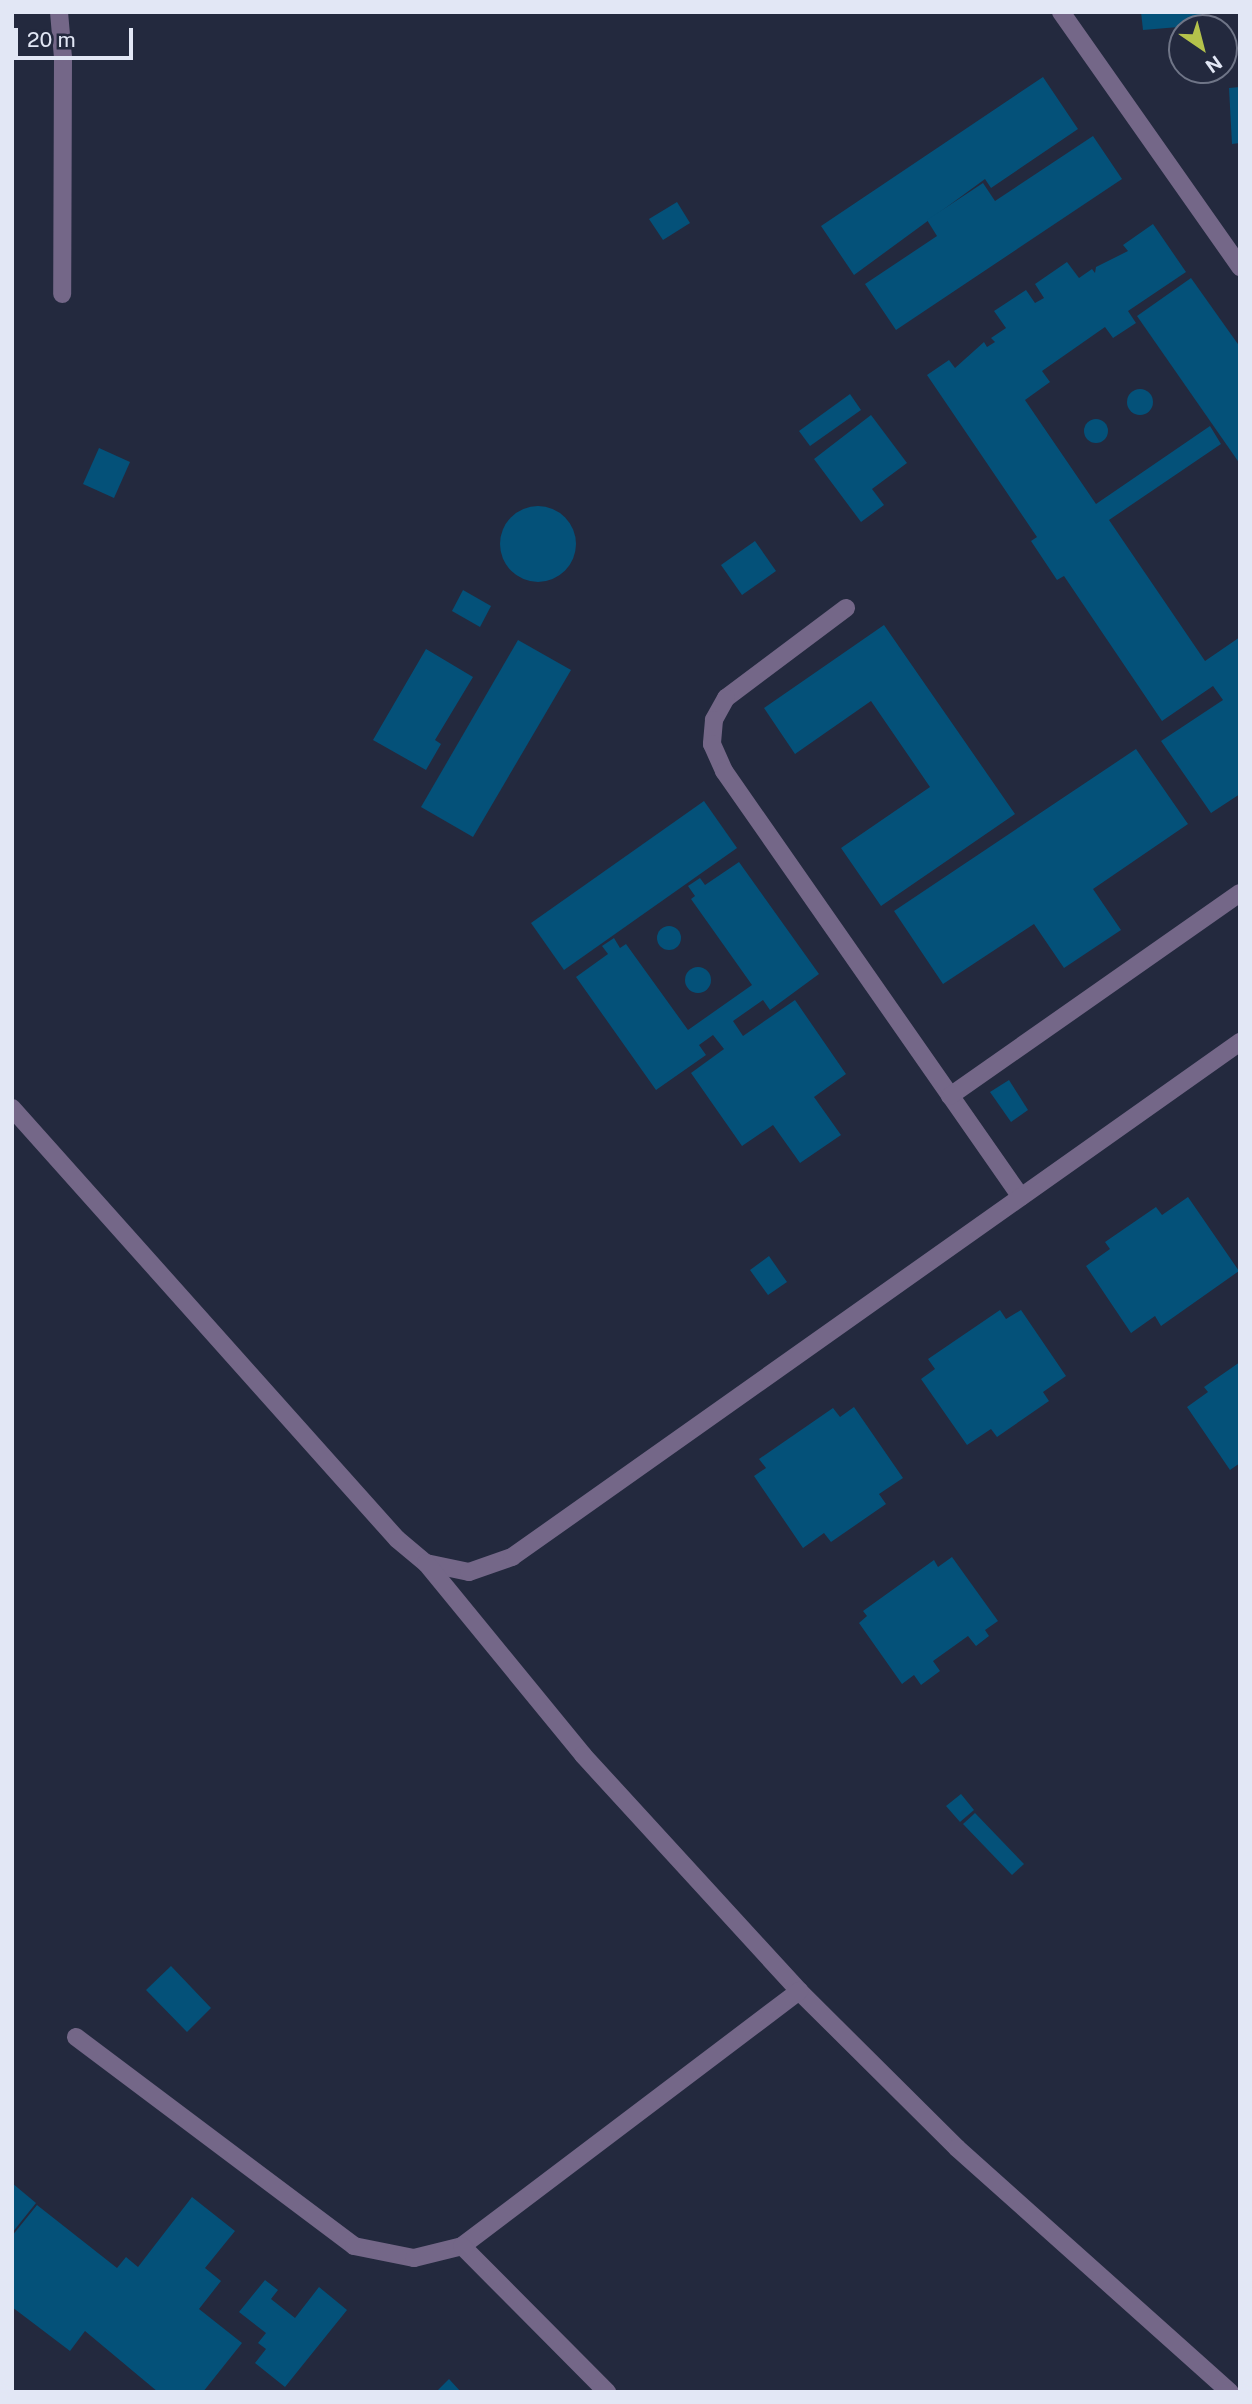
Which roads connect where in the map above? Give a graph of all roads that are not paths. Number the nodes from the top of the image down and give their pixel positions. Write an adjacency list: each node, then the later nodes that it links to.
1 (59, 12): 4 (street)
2 (1061, 12): 3 (street)
3 (1240, 267)
4 (62, 294)
5 (846, 608): 8 (street)
6 (1240, 893): 8 (street)
7 (1240, 1042): 10 (street)
8 (950, 1096): 10 (street)
9 (12, 1108): 11 (street)
10 (1021, 1197): 11 (street)
11 (426, 1563): 12 (street)
12 (799, 1991): 14 (street); 16 (street)
13 (76, 2037): 14 (street)
14 (462, 2246): 15 (street)
15 (607, 2392)
16 (1230, 2392)

